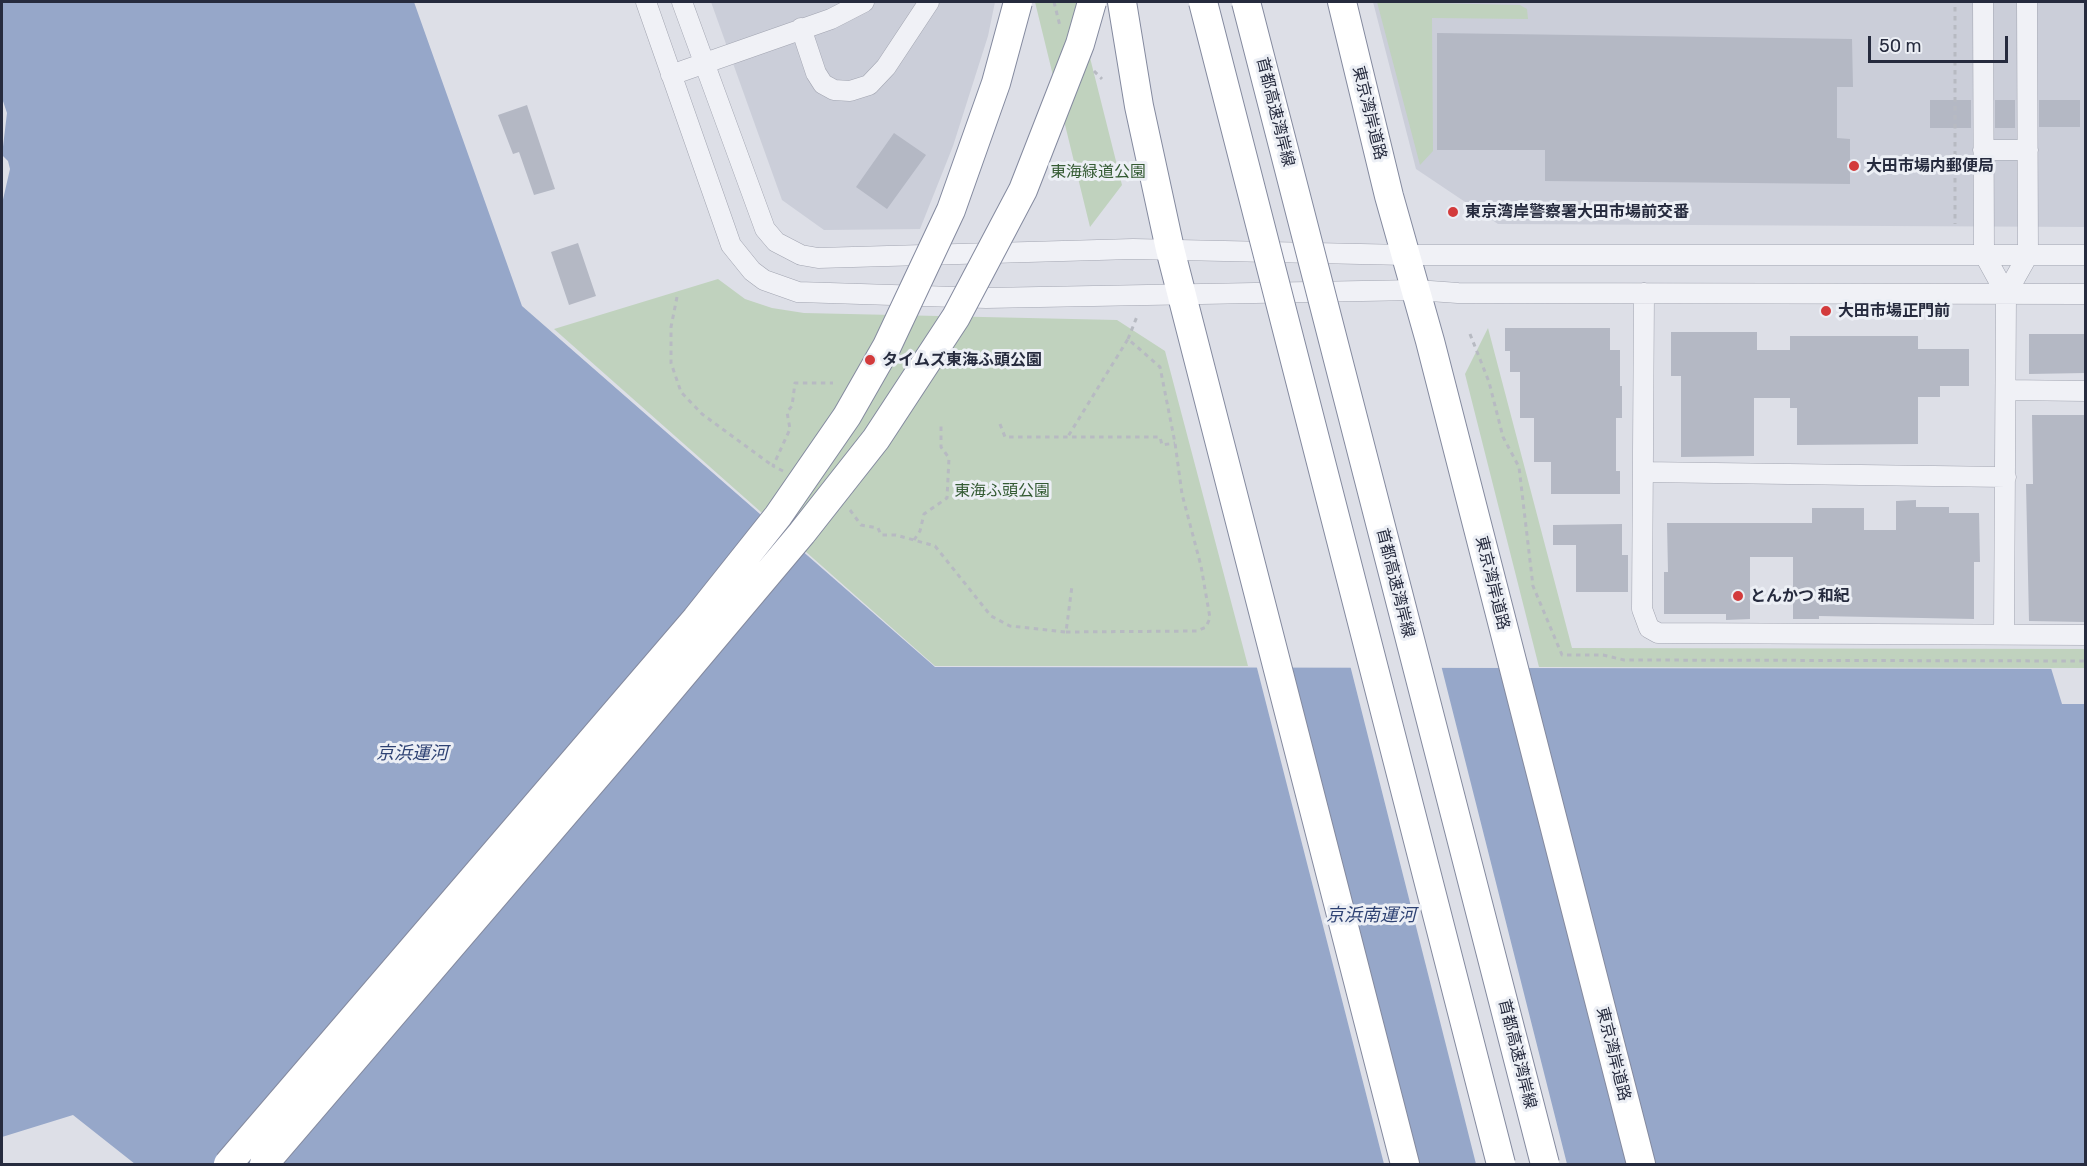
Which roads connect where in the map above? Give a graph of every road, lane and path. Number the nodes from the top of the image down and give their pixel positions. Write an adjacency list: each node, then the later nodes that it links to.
1 (646, 2): 17 (street)
2 (681, 2): 16 (street)
3 (864, 2): 15 (street)
4 (929, 2): 15 (street)
5 (1018, 2): 55 (highway, bridge)
6 (1092, 2): 56 (highway, bridge)
7 (1110, 2): 18 (highway)
8 (1122, 2): 18 (highway)
9 (1203, 2): 58 (highway, bridge)
10 (1246, 2): 23 (highway, 首都高速湾岸線, bridge)
11 (1342, 2): 25 (highway, 東京湾岸道路)
12 (1983, 2): 19 (street)
13 (2027, 2): 20 (street)
14 (1955, 7): 21 (path)
15 (801, 28): 16 (street)
16 (704, 64): 17 (street); 22 (street)
17 (670, 75): 30 (street)
18 (1139, 106): 22 (highway)
19 (1983, 150): 20 (street); 24 (street)
20 (2028, 150): 26 (street)
21 (1955, 224)
22 (1170, 249): 23 (street); 30 (highway)
23 (1311, 253): 25 (street); 59 (highway, 首都高速湾岸線, bridge)
24 (1984, 254): 25 (street); 26 (street); 31 (street)
25 (1406, 255): 28 (highway, 東京湾岸道路)
26 (2028, 255): 27 (street); 31 (street)
27 (2085, 255)
28 (1416, 290): 29 (street); 30 (street); 60 (highway, 東京湾岸道路)
29 (1644, 293): 31 (street); 45 (street)
30 (1182, 294): 57 (highway)
31 (2006, 294): 32 (street); 38 (street)
32 (2085, 294)
33 (677, 297): 44 (path)
34 (1138, 314): 36 (path)
35 (1470, 334): 54 (path)
36 (1128, 339): 42 (path); 43 (path)
37 (833, 383): 44 (path)
38 (2006, 390): 39 (street); 47 (street)
39 (2085, 391)
40 (941, 424): 49 (path)
41 (999, 424): 42 (path)
42 (1067, 438): 43 (path)
43 (1175, 443): 51 (path)
44 (773, 466): 46 (path)
45 (1643, 472): 47 (street); 52 (street)
46 (792, 475)
47 (2006, 477): 52 (street)
48 (848, 507): 49 (path)
49 (914, 540): 51 (path)
50 (1072, 586): 51 (path)
51 (1066, 632)
52 (2004, 634): 53 (street)
53 (2085, 635)
54 (2085, 661)
55 (228, 1164)
56 (264, 1164)
57 (1405, 1164)
58 (1501, 1164)
59 (1545, 1164)
60 (1641, 1164)

